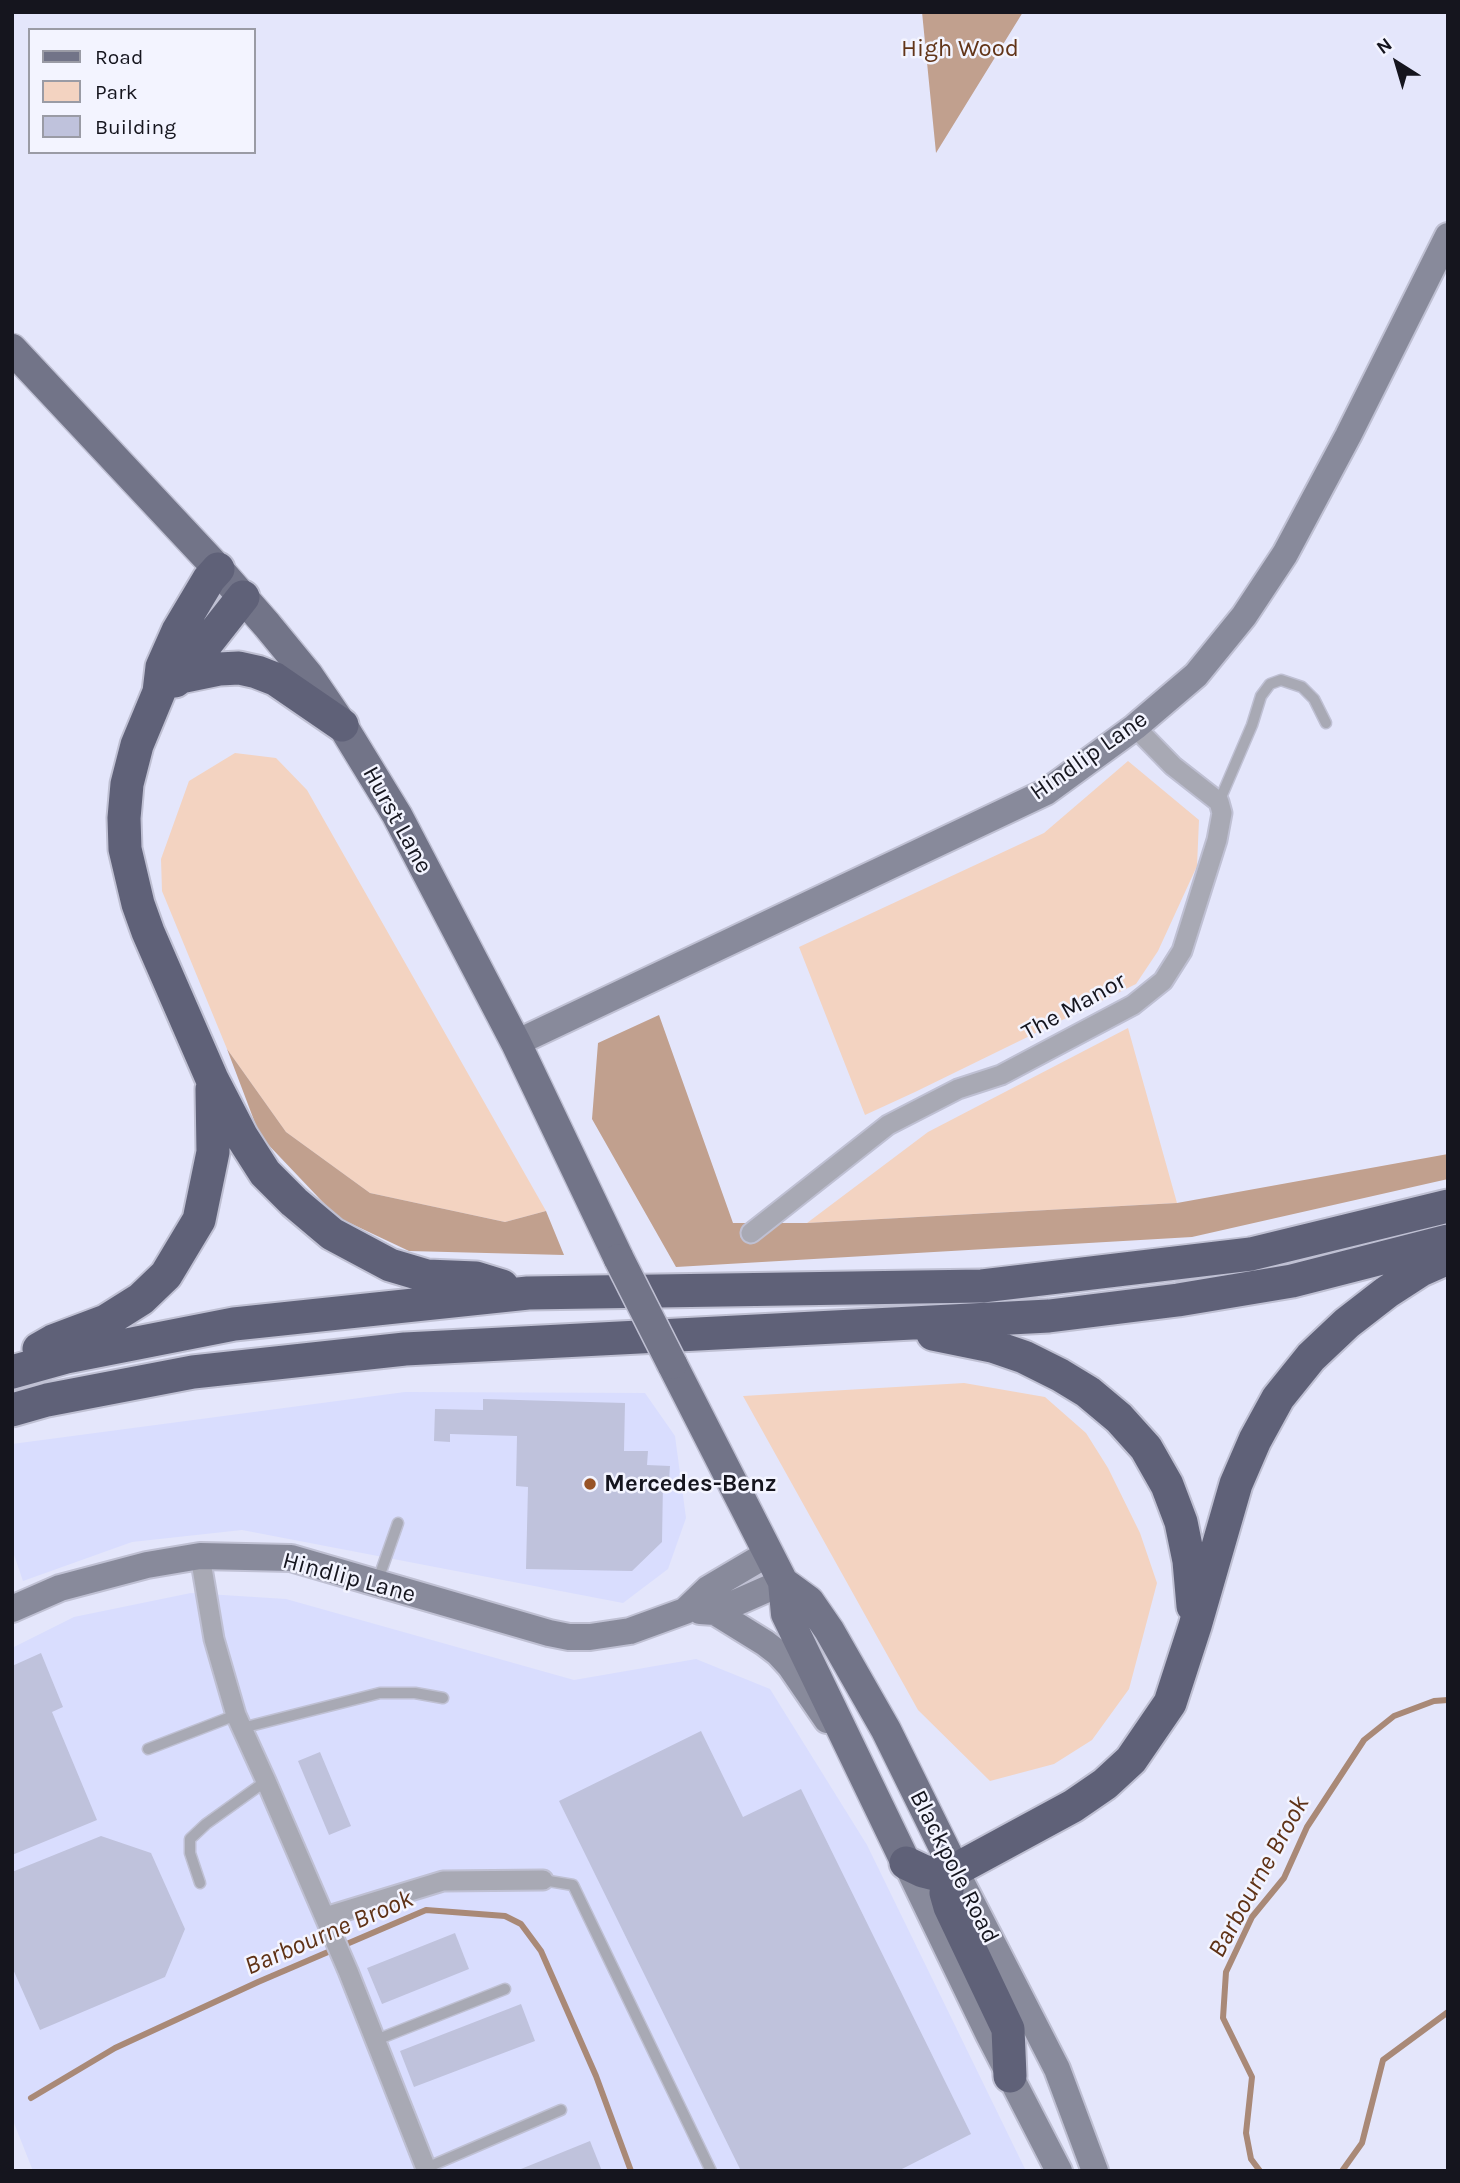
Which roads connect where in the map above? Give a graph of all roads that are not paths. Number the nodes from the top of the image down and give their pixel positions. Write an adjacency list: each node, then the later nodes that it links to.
1 (1448, 236): 8 (street, Hindlip Lane)
2 (12, 349): 3 (main road, Hurst Lane)
3 (218, 569): 4 (main road, Hurst Lane); 5 (highway)
4 (243, 597): 5 (highway); 7 (main road, Hurst Lane)
5 (170, 685): 7 (highway); 11 (highway)
6 (1326, 723): 9 (lane)
7 (342, 725): 10 (main road, Hurst Lane)
8 (1135, 727): 9 (street); 10 (street, Hindlip Lane)
9 (1219, 802): 13 (street, The Manor)
10 (516, 1043): 19 (main road, Hurst Lane, bridge)
11 (212, 1079): 16 (highway); 18 (highway)
12 (1448, 1206): 16 (highway)
13 (751, 1233)
14 (1448, 1241): 17 (highway)
15 (1448, 1258): 30 (highway)
16 (528, 1293): 20 (highway)
17 (897, 1325): 21 (highway); 30 (highway)
18 (12, 1363)
19 (672, 1364): 23 (main road, Blackpole Road)
20 (12, 1372)
21 (12, 1410)
22 (398, 1523): 26 (lane)
23 (769, 1553): 25 (main road, Blackpole Road); 28 (street, Hindlip Lane)
24 (200, 1556): 26 (street, Hindlip Lane); 27 (street, Hindlip Lane); 32 (street)
25 (783, 1582): 29 (street, Hindlip Lane); 33 (main road, Blackpole Road); 37 (main road, Blackpole Road)
26 (376, 1584): 28 (street, Hindlip Lane)
27 (12, 1609)
28 (685, 1611): 29 (street, Hindlip Lane)
29 (715, 1612): 33 (street)
30 (1195, 1626): 37 (highway)
31 (443, 1698): 32 (lane)
32 (239, 1721): 34 (lane); 35 (street)
33 (845, 1734): 36 (main road, Blackpole Road)
34 (148, 1749)
35 (266, 1781): 39 (lane); 40 (street)
36 (906, 1863): 37 (highway); 43 (street, Blackpole Road)
37 (955, 1870): 43 (highway); 48 (street, Blackpole Road)
38 (543, 1880): 40 (street); 46 (lane)
39 (200, 1883)
40 (325, 1917): 42 (street)
41 (505, 1989): 42 (lane)
42 (376, 2040): 45 (street)
43 (1010, 2076): 47 (street, Blackpole Road)
44 (561, 2110): 45 (lane)
45 (427, 2170)
46 (711, 2171)
47 (1059, 2171)
48 (1095, 2171)

